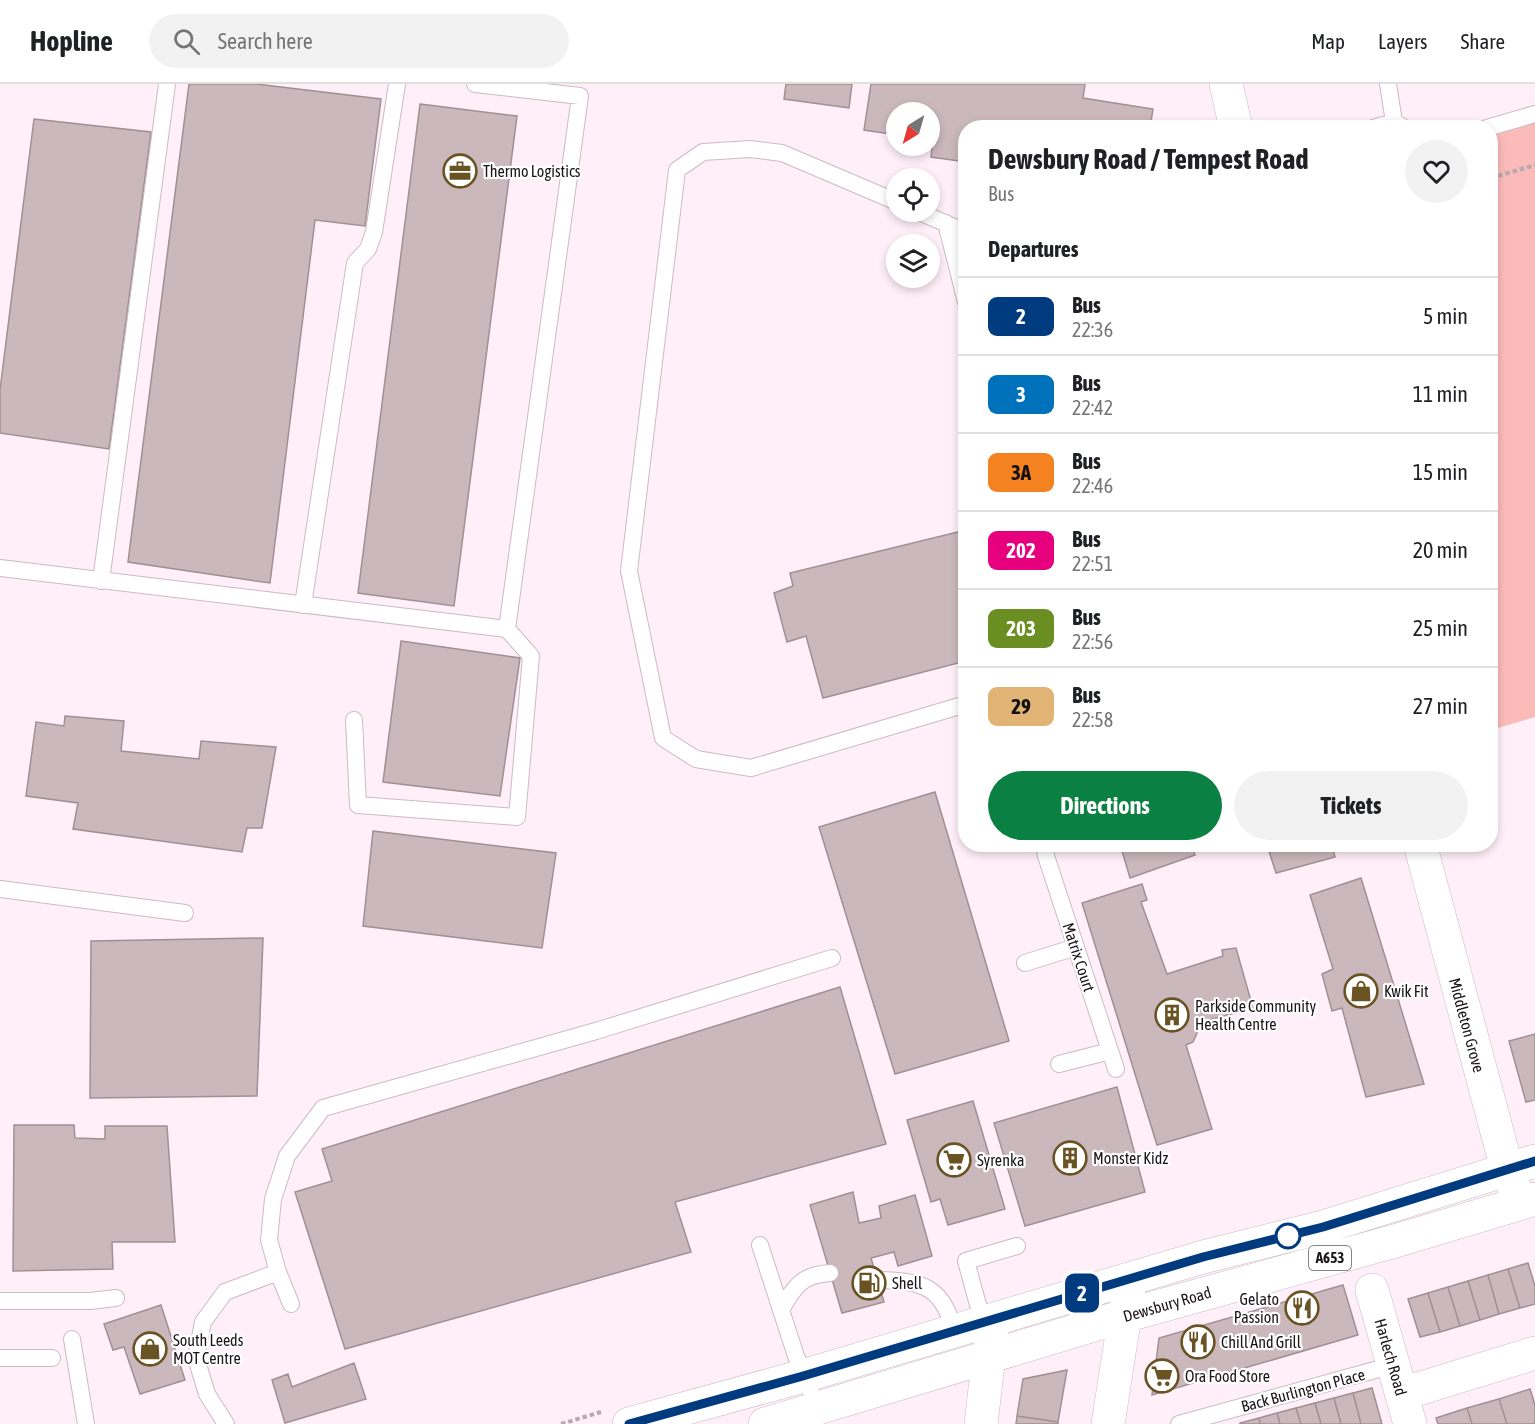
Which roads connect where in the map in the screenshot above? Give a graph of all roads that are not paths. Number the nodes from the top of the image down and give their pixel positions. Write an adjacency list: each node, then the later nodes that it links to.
1 (167, 84): 16 (lane)
2 (397, 84): 17 (lane)
3 (475, 84): 18 (lane)
4 (1226, 84): 7 (main road)
5 (1388, 84): 8 (lane)
6 (1535, 114): 9 (lane)
7 (1234, 120)
8 (1398, 120)
9 (1498, 125)
10 (886, 197): 19 (lane)
11 (940, 221): 12 (lane)
12 (946, 223): 13 (lane); 14 (lane)
13 (958, 228)
14 (958, 270)
15 (0, 568): 16 (lane)
16 (101, 581): 17 (lane)
17 (303, 605): 18 (lane)
18 (507, 629): 20 (lane)
19 (958, 706)
20 (354, 720)
21 (1045, 852): 25 (lane, Matrix Court)
22 (1423, 852): 31 (main road, Middleton Grove)
23 (0, 889): 24 (lane)
24 (185, 913)
25 (1076, 947): 27 (lane); 28 (lane, Matrix Court)
26 (832, 958): 37 (lane)
27 (1025, 963)
28 (1110, 1051): 29 (lane); 30 (lane, Matrix Court)
29 (1059, 1064)
30 (1116, 1069)
31 (1521, 1165): 32 (main road, Middleton Grove); 33 (main road, A653)
32 (1530, 1206): 36 (main road, Dewsbury Road / A653)
33 (1353, 1217): 36 (main road, A653); 39 (main road, A653)
34 (760, 1245): 45 (lane)
35 (1017, 1246): 47 (lane)
36 (1363, 1249): 46 (main road, Dewsbury Road / A653)
37 (278, 1272): 44 (lane); 59 (lane)
38 (830, 1273): 45 (lane)
39 (1130, 1278): 46 (main road); 47 (main road, A653)
40 (878, 1281): 47 (lane)
41 (1372, 1290): 55 (main road, Harlech Road)
42 (116, 1298): 43 (lane)
43 (0, 1301)
44 (291, 1304)
45 (781, 1310): 54 (lane)
46 (1124, 1316): 50 (main road, Dewsbury Road / A653); 63 (main road)
47 (977, 1325): 50 (main road); 53 (lane); 54 (main road, A653)
48 (72, 1339): 58 (lane)
49 (1535, 1353): 55 (main road)
50 (987, 1357): 53 (main road, Dewsbury Road / A653); 62 (main road)
51 (0, 1358): 52 (lane)
52 (52, 1358)
53 (945, 1370): 56 (main road, Dewsbury Road / A653)
54 (803, 1376): 56 (lane); 57 (main road, A653)
55 (1402, 1394): 64 (lane, Back Burlington Place)
56 (818, 1409): 61 (main road, Dewsbury Road / A653)
57 (698, 1415): 60 (main road, A653)
58 (86, 1424)
59 (226, 1424)
60 (629, 1424)
61 (765, 1424)
62 (981, 1424)
63 (1108, 1424)
64 (1179, 1424)

